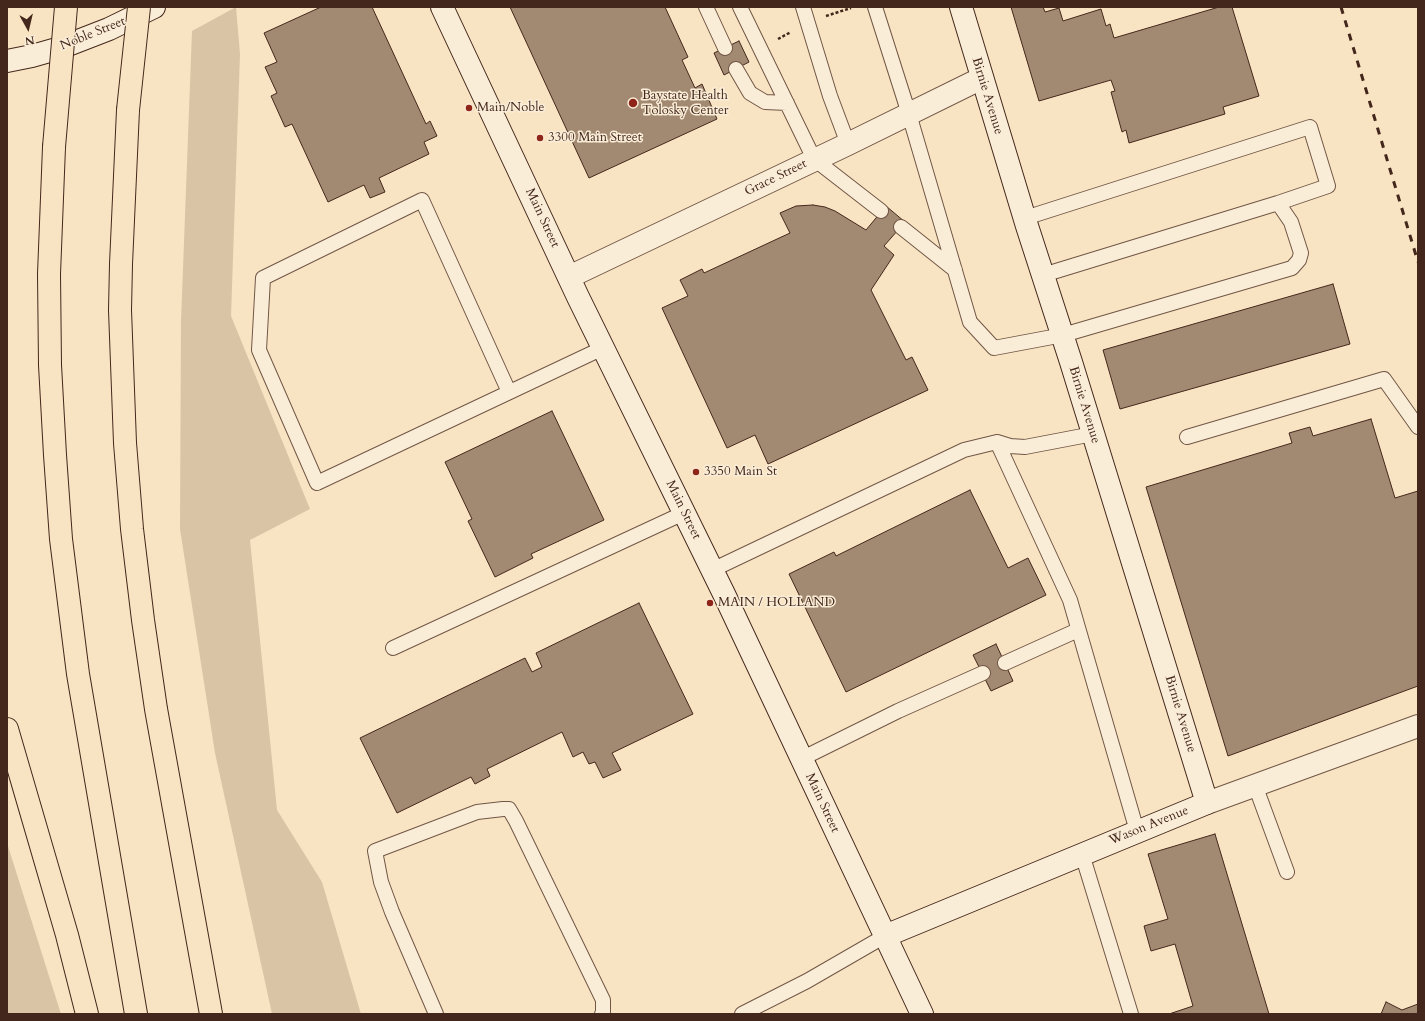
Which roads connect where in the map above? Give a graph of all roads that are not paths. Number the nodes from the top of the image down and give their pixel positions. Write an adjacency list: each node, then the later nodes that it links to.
1 (66, 7): 48 (highway, bridge)
2 (139, 7): 49 (highway, bridge)
3 (154, 7): 11 (main road, Noble Street)
4 (442, 7): 24 (main road, Main Street)
5 (706, 7): 10 (lane)
6 (740, 7): 14 (lane)
7 (803, 7): 16 (lane)
8 (875, 7): 15 (lane)
9 (960, 7): 13 (main road, Birnie Avenue)
10 (725, 48)
11 (7, 61)
12 (736, 69): 14 (lane)
13 (982, 78): 15 (main road, Grace Street); 20 (main road, Birnie Avenue)
14 (787, 103): 17 (lane)
15 (909, 114): 16 (main road, Grace Street); 22 (lane)
16 (848, 144): 17 (main road, Grace Street)
17 (814, 159): 19 (lane); 24 (main road, Grace Street)
18 (1278, 203): 20 (lane); 23 (lane); 25 (lane)
19 (881, 211)
20 (1025, 218): 23 (main road, Birnie Avenue)
21 (902, 227): 22 (lane)
22 (955, 270): 25 (lane)
23 (1043, 275): 25 (main road, Birnie Avenue)
24 (569, 277): 26 (main road, Main Street)
25 (1063, 335): 29 (main road, Birnie Avenue)
26 (603, 348): 27 (lane); 32 (main road, Main Street)
27 (509, 392): 27 (lane)
28 (1418, 427): 30 (lane)
29 (1093, 434): 31 (lane); 42 (main road, Birnie Avenue)
30 (1188, 437)
31 (997, 442): 33 (lane); 34 (lane)
32 (684, 513): 33 (main road, Main Street); 35 (lane)
33 (712, 570): 40 (main road, Main Street)
34 (1078, 630): 36 (lane); 43 (lane)
35 (393, 648)
36 (1005, 663)
37 (982, 673): 40 (lane)
38 (1418, 726): 41 (main road, Wason Avenue)
39 (7, 729): 47 (highway)
40 (801, 759): 46 (main road, Main Street)
41 (1255, 785): 42 (main road, Wason Avenue); 45 (lane)
42 (1207, 803): 43 (main road, Wason Avenue)
43 (1137, 831): 44 (main road, Wason Avenue)
44 (1082, 854): 46 (main road, Wason Avenue); 54 (lane)
45 (1287, 872)
46 (884, 936): 52 (lane); 53 (main road, Main Street)
47 (88, 1014)
48 (136, 1014)
49 (211, 1014)
50 (436, 1014): 51 (lane)
51 (602, 1014)
52 (742, 1014)
53 (922, 1014)
54 (1131, 1014)

